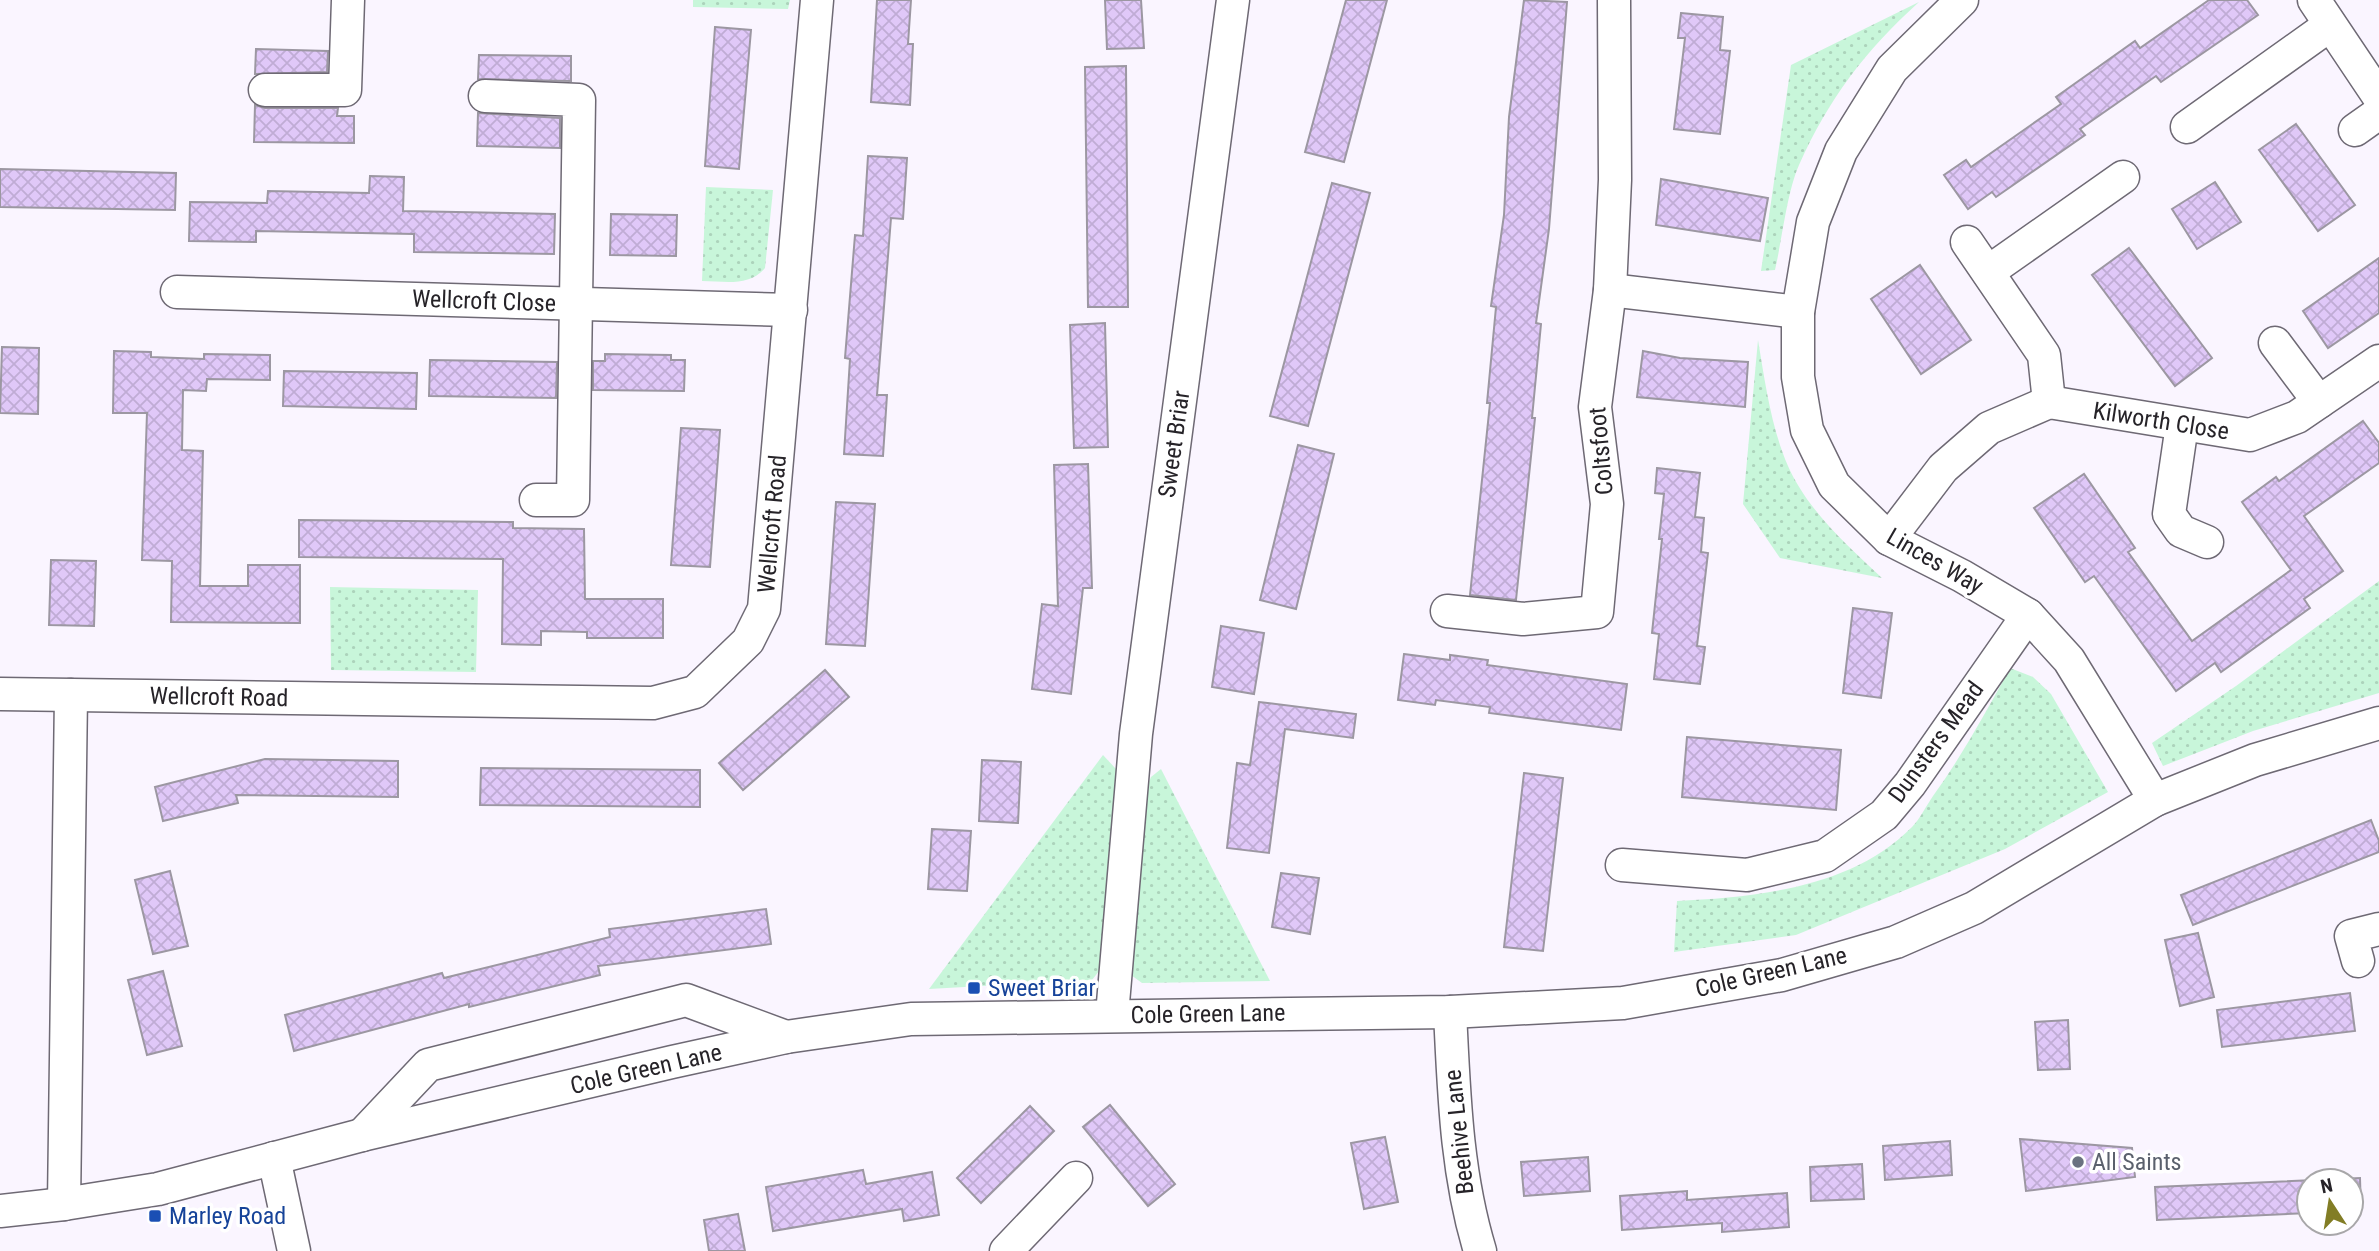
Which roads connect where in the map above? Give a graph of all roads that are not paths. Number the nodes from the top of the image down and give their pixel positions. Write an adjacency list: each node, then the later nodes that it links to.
1 (348, 0): 7 (street)
2 (817, 0): 17 (street, Wellcroft Road)
3 (1233, 0): 37 (street, Sweet Briar)
4 (1962, 0): 18 (street, Linces Way)
5 (1615, 1): 14 (street, Coltsfoot)
6 (2322, 13): 9 (street); 10 (street)
7 (265, 90)
8 (485, 96): 16 (street)
9 (2379, 97)
10 (2187, 127)
11 (2123, 177): 13 (street)
12 (1967, 242): 13 (street)
13 (1988, 272): 21 (street)
14 (1610, 290): 18 (street); 27 (street, Coltsfoot)
15 (177, 292): 16 (street, Wellcroft Close)
16 (577, 304): 17 (street, Wellcroft Close); 24 (street)
17 (790, 310): 30 (street, Wellcroft Road)
18 (1798, 312): 25 (street, Linces Way)
19 (2275, 343): 22 (street)
20 (2377, 367): 22 (street, Kilworth Close)
21 (2049, 402): 23 (street, Kilworth Close); 25 (street)
22 (2319, 402): 23 (street, Kilworth Close)
23 (2182, 425): 26 (street)
24 (536, 500)
25 (1889, 538): 28 (street, Linces Way)
26 (2207, 542)
27 (1447, 611)
28 (2028, 615): 32 (street, Linces Way); 33 (street, Dunsters Mead)
29 (0, 694): 30 (street, Wellcroft Road)
30 (71, 695): 42 (street)
31 (2379, 723): 32 (street, Cole Green Lane)
32 (2155, 800): 36 (street, Cole Green Lane)
33 (1622, 865)
34 (2379, 929): 35 (street)
35 (2358, 961)
36 (1450, 1012): 37 (street, Cole Green Lane); 46 (street, Beehive Lane)
37 (1112, 1015): 38 (street, Cole Green Lane)
38 (786, 1037): 39 (street, Cole Green Lane); 39 (street)
39 (362, 1135): 40 (street, Cole Green Lane)
40 (274, 1158): 42 (street, Cole Green Lane); 44 (street)
41 (1076, 1178): 45 (street)
42 (64, 1204): 43 (street, Cole Green Lane)
43 (0, 1211)
44 (294, 1251)
45 (1006, 1251)
46 (1480, 1251)

